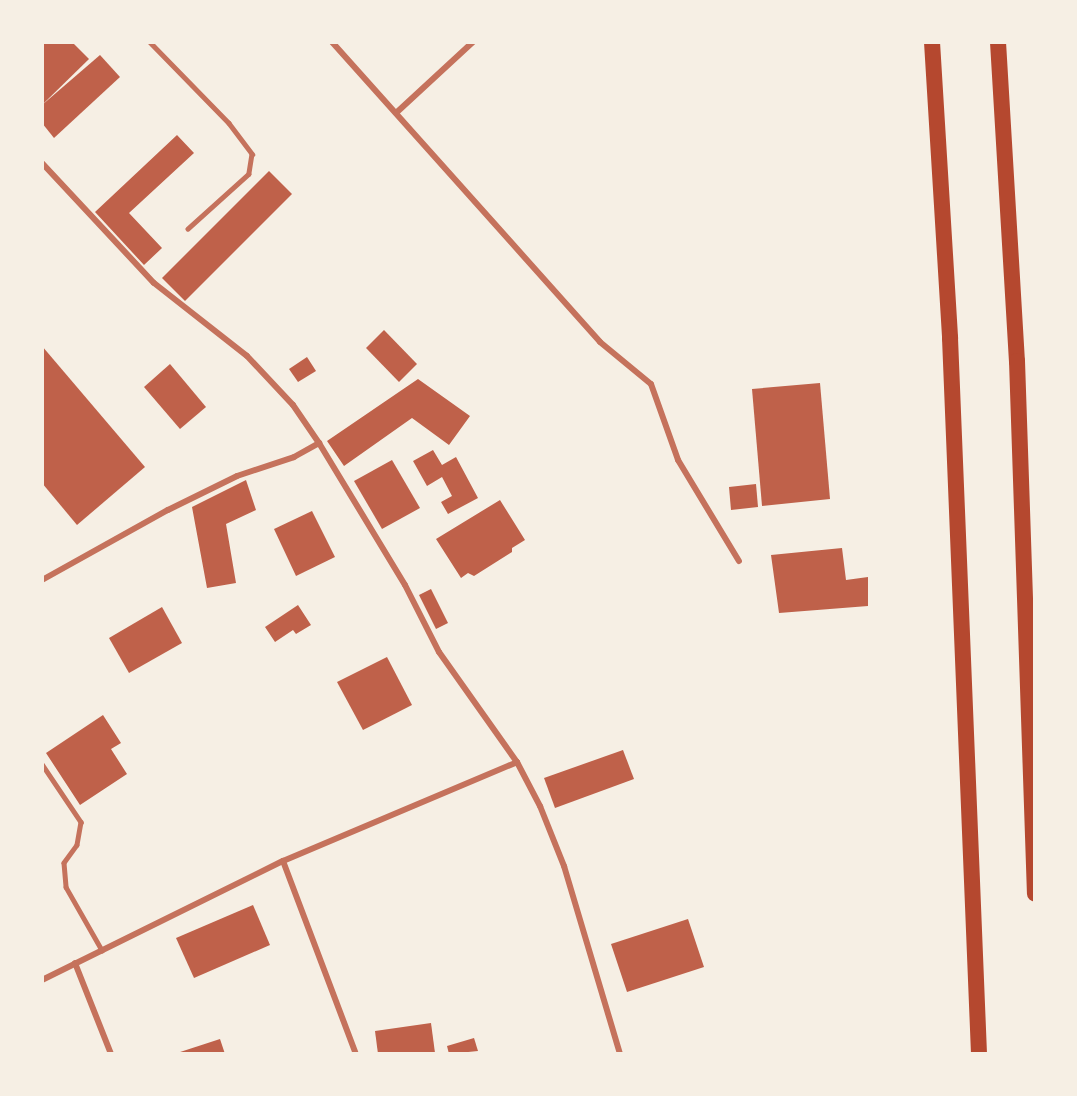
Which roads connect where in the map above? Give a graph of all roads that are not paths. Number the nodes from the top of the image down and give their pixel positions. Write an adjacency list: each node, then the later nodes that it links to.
1 (150, 42): 8 (lane)
2 (332, 42): 6 (street)
3 (473, 42): 6 (street)
4 (932, 42): 22 (highway)
5 (998, 42): 15 (highway)
6 (396, 113): 10 (street)
7 (42, 163): 9 (street)
8 (188, 229)
9 (319, 443): 11 (street); 12 (street)
10 (739, 561)
11 (42, 580)
12 (517, 762): 14 (street); 21 (street)
13 (42, 765): 16 (lane)
14 (283, 861): 16 (street); 20 (street)
15 (1035, 894)
16 (102, 950): 17 (street)
17 (75, 963): 18 (street); 19 (street)
18 (42, 980)
19 (111, 1054)
20 (356, 1054)
21 (620, 1054)
22 (979, 1054)

